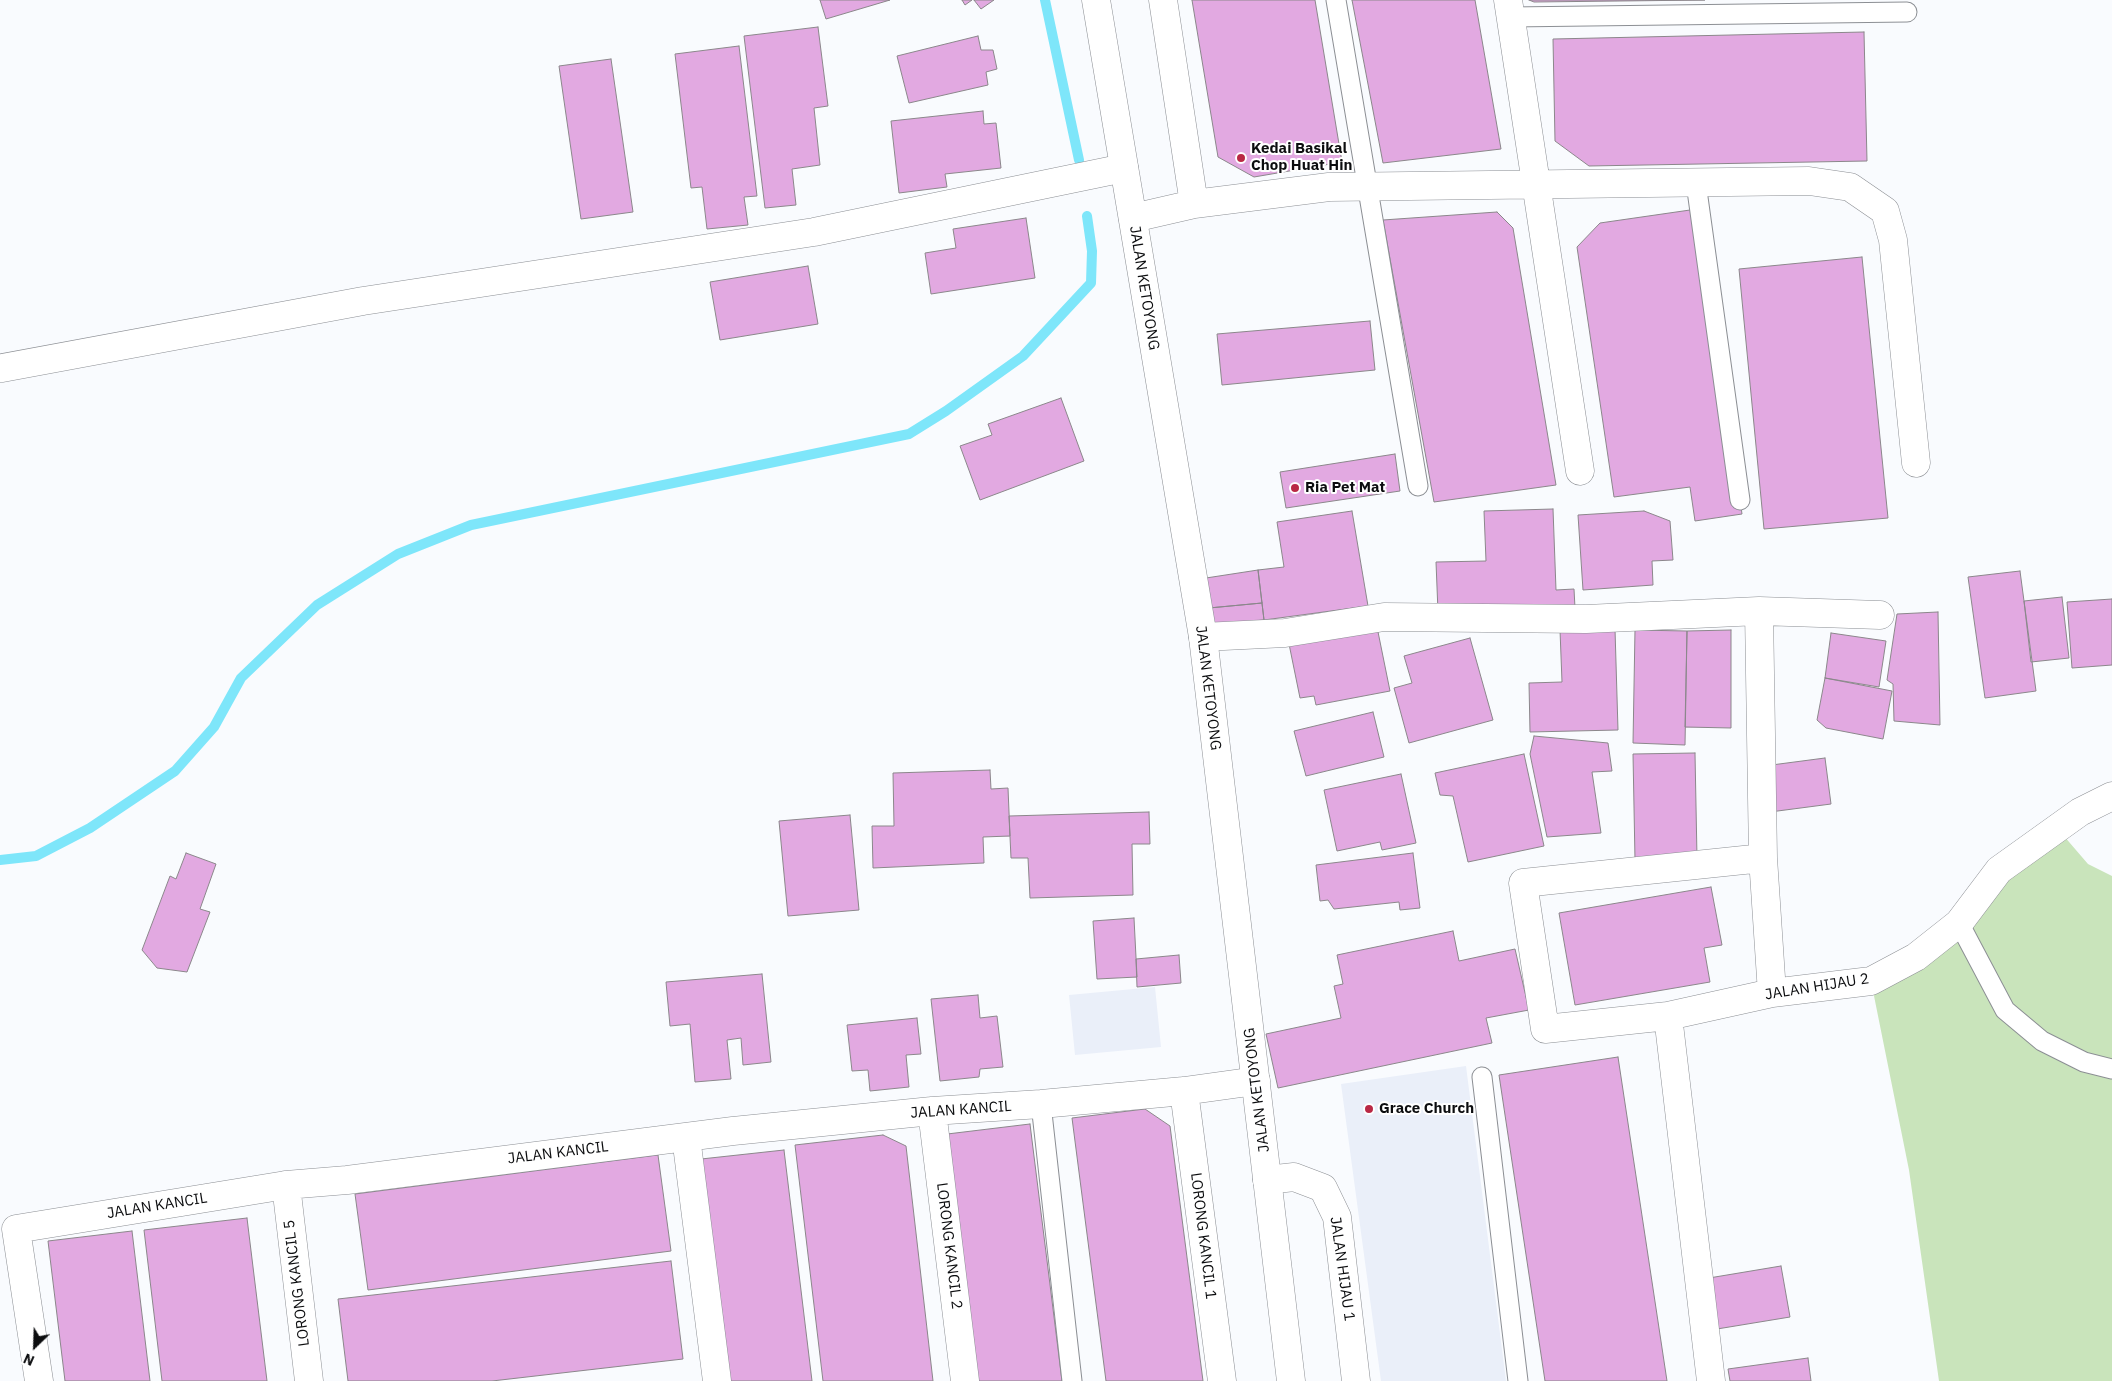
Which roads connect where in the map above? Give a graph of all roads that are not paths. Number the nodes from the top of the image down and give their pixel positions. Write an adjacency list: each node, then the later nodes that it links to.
1 (1096, 0): 6 (street, JALAN KETOYONG)
2 (1164, 0): 10 (street)
3 (1336, 0): 9 (lane)
4 (1509, 9): 5 (lane); 8 (street)
5 (1906, 12)
6 (1124, 168): 11 (street, JALAN KETOYONG); 12 (street)
7 (1696, 183): 8 (street); 13 (street); 16 (lane)
8 (1536, 185): 9 (street); 14 (street)
9 (1368, 187): 10 (street); 15 (lane)
10 (1194, 204): 11 (street)
11 (1133, 218): 19 (street, JALAN KETOYONG)
12 (2, 368)
13 (1916, 463)
14 (1580, 471)
15 (1418, 486)
16 (1740, 500)
17 (1759, 611): 18 (street); 19 (street); 21 (street)
18 (1880, 615)
19 (1203, 637): 27 (street, JALAN KETOYONG)
20 (2112, 796): 22 (street, JALAN HIJAU 2)
21 (1763, 858): 23 (street); 24 (street, JALAN HIJAU 2)
22 (1959, 924): 23 (street, JALAN HIJAU 2); 25 (lane)
23 (1772, 993): 24 (street, JALAN HIJAU 2)
24 (1668, 1016): 43 (street)
25 (2112, 1069)
26 (1482, 1077): 42 (lane)
27 (1256, 1081): 28 (street, JALAN KANCIL); 32 (street, JALAN KETOYONG)
28 (1184, 1091): 29 (street, JALAN KANCIL); 39 (street, LORONG KANCIL 1)
29 (1041, 1104): 30 (street, JALAN KANCIL); 38 (lane)
30 (932, 1111): 31 (street, JALAN KANCIL); 37 (street, LORONG KANCIL 2)
31 (686, 1137): 33 (street, JALAN KANCIL); 36 (street)
32 (1267, 1180): 40 (street, JALAN KETOYONG); 41 (street, JALAN HIJAU 1)
33 (286, 1185): 34 (street, JALAN KANCIL); 35 (street, LORONG KANCIL 5)
34 (32, 1377)
35 (309, 1381)
36 (717, 1381)
37 (965, 1381)
38 (1072, 1381)
39 (1222, 1381)
40 (1291, 1381)
41 (1356, 1381)
42 (1518, 1381)
43 (1712, 1381)

